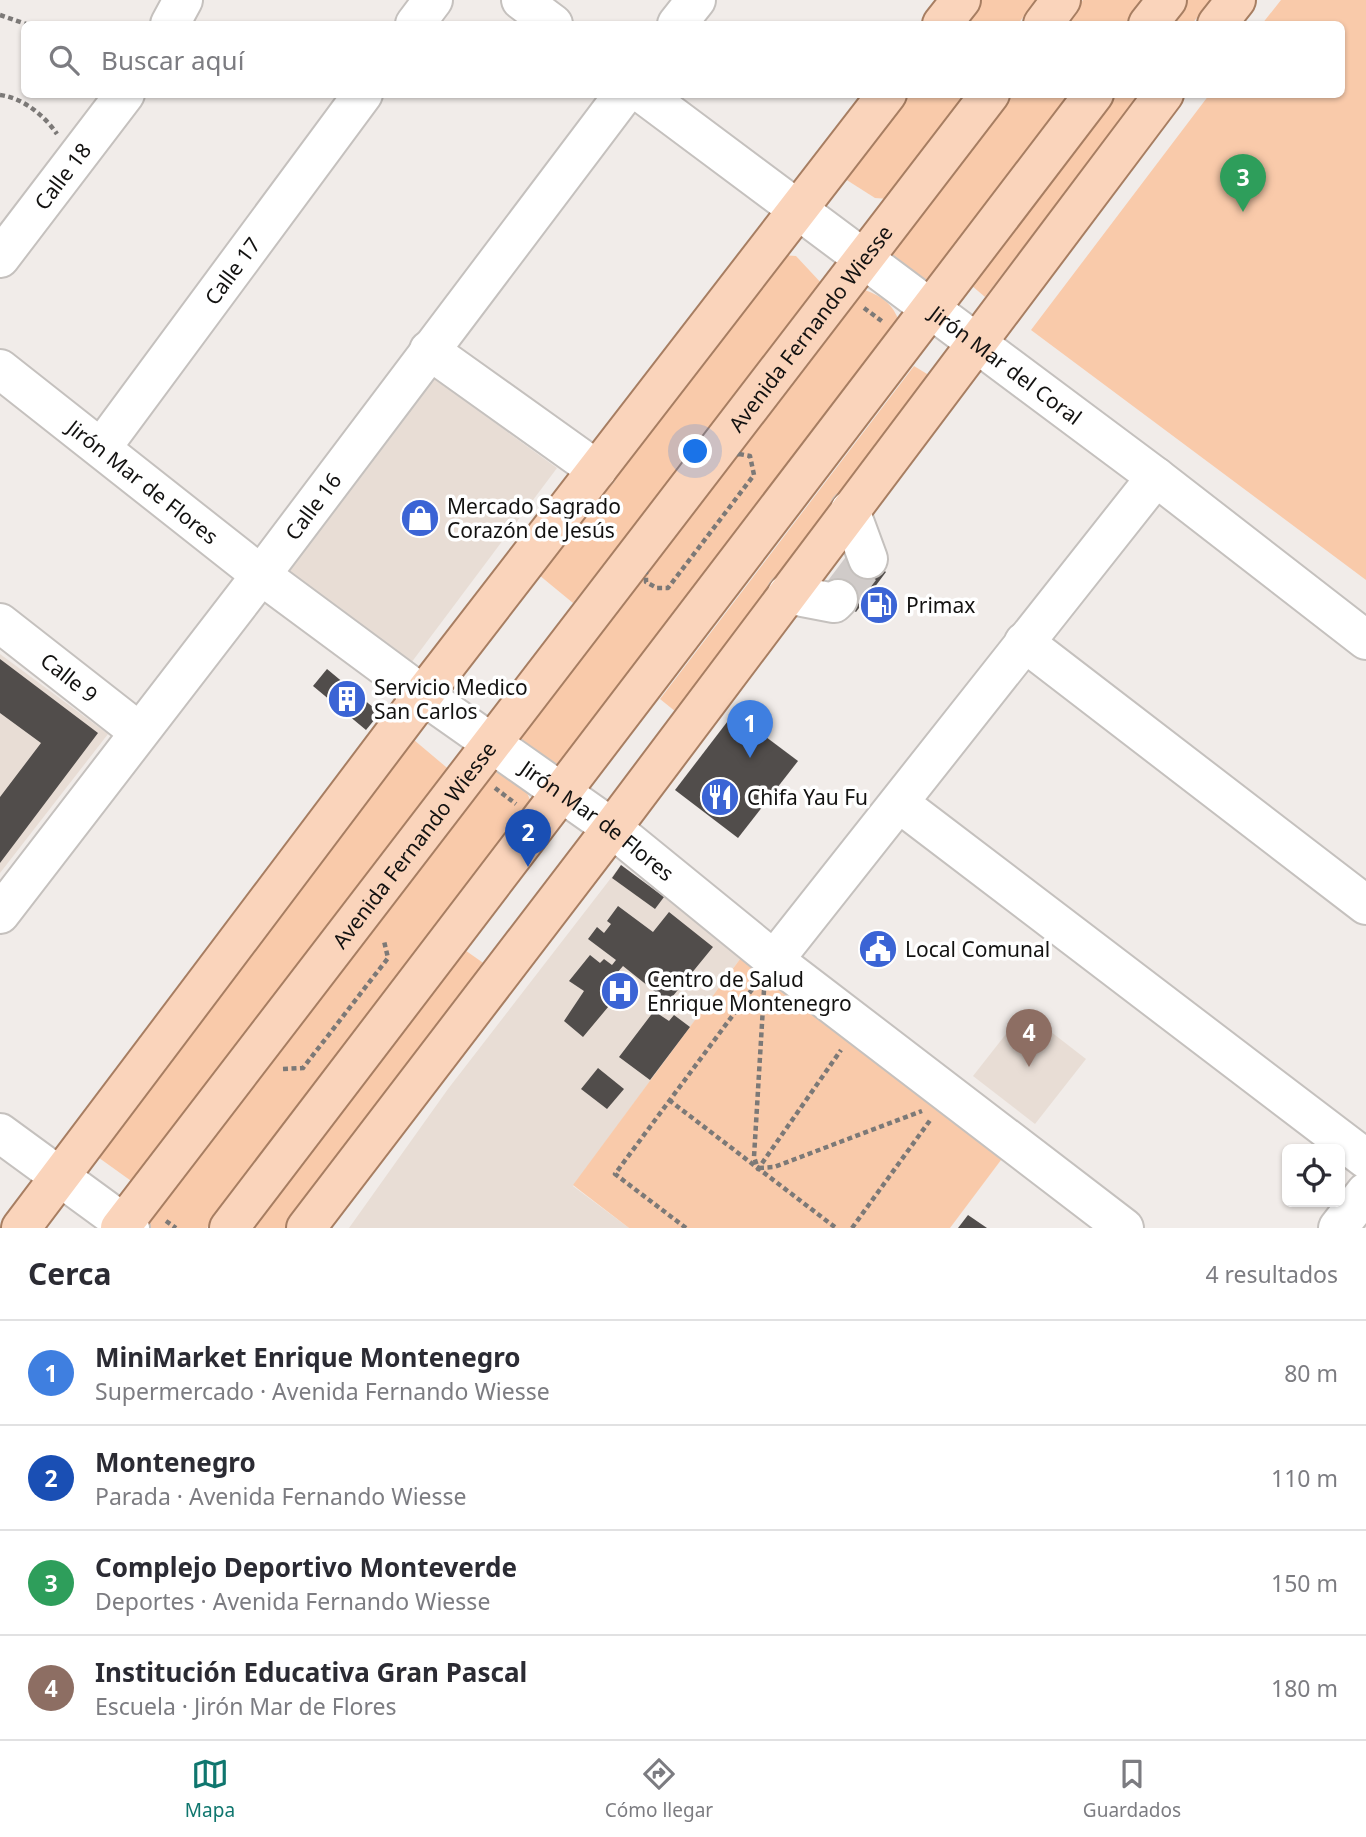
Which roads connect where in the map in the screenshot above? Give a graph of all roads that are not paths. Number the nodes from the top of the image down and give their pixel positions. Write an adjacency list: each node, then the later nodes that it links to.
1 (183, 0): 9 (street)
2 (433, 0): 10 (street)
3 (521, 0): 11 (street)
4 (696, 0): 12 (street)
5 (961, 0): 13 (main road)
6 (1061, 0): 14 (main road)
7 (1167, 0): 15 (main road)
8 (1236, 0): 16 (main road)
9 (172, 21)
10 (417, 21)
11 (549, 21)
12 (679, 21)
13 (944, 21)
14 (1045, 21)
15 (1150, 21)
16 (1219, 21)
17 (122, 98): 26 (street, Calle 18)
18 (360, 98): 32 (street, Calle 17)
19 (621, 98): 30 (street, Calle 16)
20 (648, 98): 25 (street, Jirón Mar del Coral)
21 (884, 98): 25 (main road)
22 (987, 98): 27 (main road, Avenida Fernando Wiesse)
23 (1091, 98): 28 (main road)
24 (1161, 98): 29 (main road)
25 (798, 210): 27 (street, Jirón Mar del Coral); 33 (main road)
26 (0, 258)
27 (865, 259): 28 (street, Jirón Mar del Coral); 45 (main road, Avenida Fernando Wiesse)
28 (930, 308): 29 (street, Jirón Mar del Coral); 46 (main road)
29 (976, 341): 34 (street, Jirón Mar del Coral); 35 (main road)
30 (429, 350): 33 (street); 37 (street, Calle 16)
31 (0, 369): 32 (street, Jirón Mar de Flores)
32 (102, 447): 37 (street, Jirón Mar de Flores)
33 (597, 470): 43 (main road)
34 (1156, 477): 41 (street, Jirón Mar del Coral); 42 (street)
35 (850, 510): 36 (street); 38 (main road)
36 (869, 559)
37 (261, 575): 43 (street, Jirón Mar de Flores); 44 (street, Calle 16)
38 (787, 594): 39 (street); 48 (main road)
39 (838, 599)
40 (0, 623): 44 (street, Calle 9)
41 (1366, 640)
42 (1024, 642): 47 (street); 49 (street)
43 (423, 695): 45 (street, Jirón Mar de Flores); 54 (main road)
44 (138, 731): 50 (street, Calle 16)
45 (491, 743): 46 (street, Jirón Mar de Flores); 57 (main road, Avenida Fernando Wiesse)
46 (562, 790): 48 (street, Jirón Mar de Flores); 59 (main road)
47 (899, 803): 51 (street); 53 (street)
48 (612, 828): 51 (street, Jirón Mar de Flores); 60 (main road)
49 (1366, 905)
50 (0, 914)
51 (765, 976): 56 (street, Jirón Mar de Flores)
52 (0, 1133): 54 (street)
53 (1366, 1159)
54 (58, 1177): 57 (street); 58 (main road)
55 (1366, 1192): 61 (street)
56 (1099, 1221)
57 (125, 1226)
58 (21, 1228)
59 (229, 1228)
60 (306, 1228)
61 (1338, 1228)

